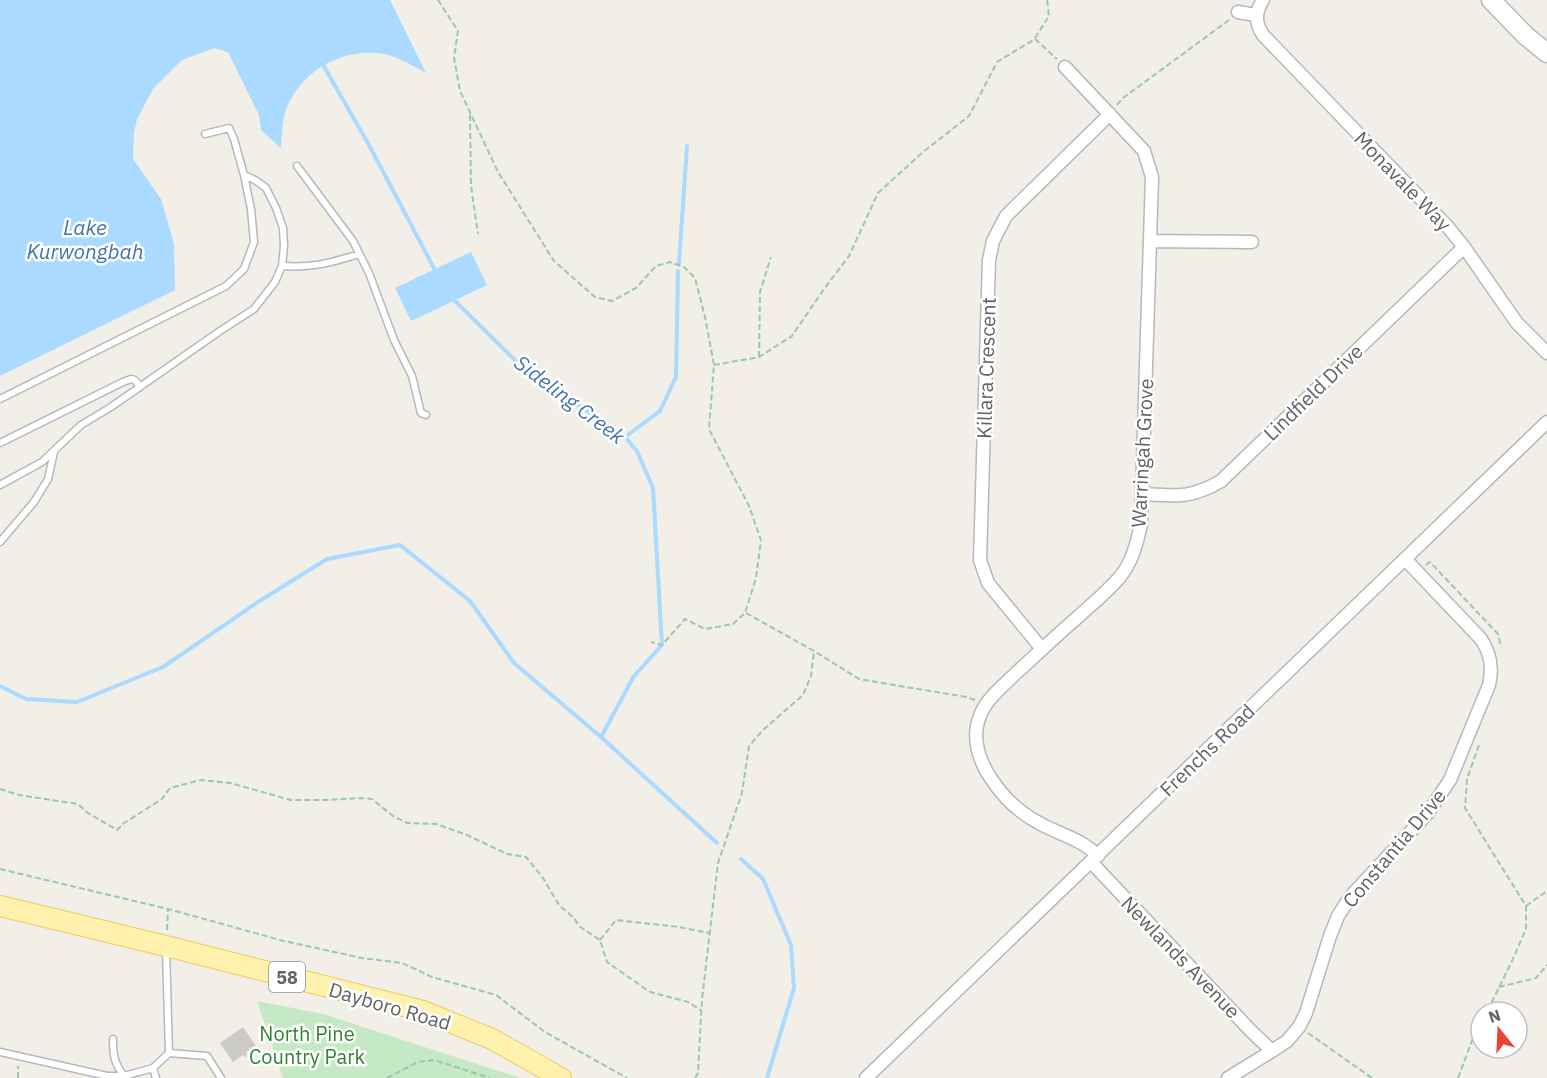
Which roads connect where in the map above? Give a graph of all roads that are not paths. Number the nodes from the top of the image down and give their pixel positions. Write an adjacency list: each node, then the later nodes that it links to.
1 (1263, 0): 4 (street)
2 (1491, 0): 5 (main road)
3 (1238, 12): 4 (street)
4 (1256, 15): 15 (street, Monavale Way)
5 (1526, 36): 6 (main road); 8 (main road)
6 (1547, 53)
7 (1065, 67): 9 (street, Warringah Grove)
8 (1547, 68)
9 (1110, 114): 13 (street, Warringah Grove); 29 (street, Killara Crescent)
10 (206, 134): 12 (lane)
11 (297, 166): 16 (lane)
12 (244, 175): 17 (lane); 20 (lane)
13 (1150, 241): 14 (street); 26 (street, Warringah Grove)
14 (1252, 242)
15 (1464, 247): 18 (street, Monavale Way); 26 (street, Lindfield Drive)
16 (359, 254): 17 (lane); 21 (lane)
17 (282, 266): 19 (lane)
18 (1547, 353)
19 (140, 387): 23 (lane); 24 (lane)
20 (0, 399)
21 (426, 415)
22 (1547, 422): 28 (street, Frenchs Road)
23 (0, 443)
24 (54, 452): 25 (lane); 27 (lane)
25 (0, 485)
26 (1142, 494): 29 (street, Warringah Grove)
27 (0, 542)
28 (1405, 559): 30 (street, Frenchs Road); 34 (street, Constantia Drive)
29 (1042, 649): 30 (street, Warringah Grove)
30 (1094, 859): 34 (street, Newlands Avenue); 42 (street, Frenchs Road)
31 (0, 906): 32 (main road, Dayboro Road / 58)
32 (166, 946): 36 (lane); 41 (main road, Dayboro Road / 58)
33 (113, 1039): 38 (lane)
34 (1272, 1051): 43 (street, Constantia Drive)
35 (0, 1052): 38 (lane)
36 (169, 1053): 37 (lane); 40 (lane)
37 (153, 1068): 38 (lane); 39 (lane)
38 (124, 1076)
39 (156, 1078)
40 (221, 1078)
41 (561, 1078)
42 (866, 1078)
43 (1228, 1078)

